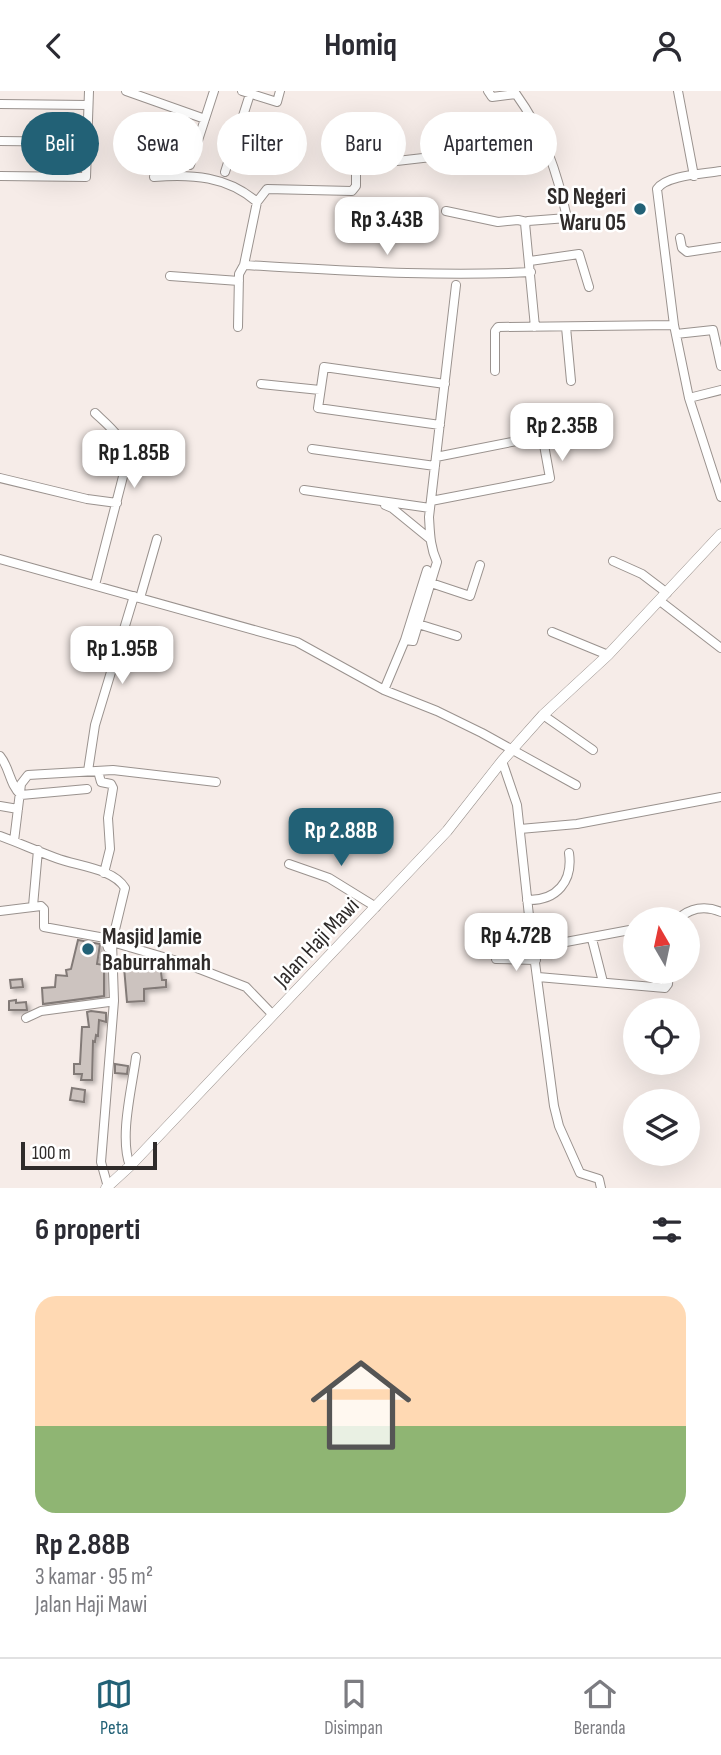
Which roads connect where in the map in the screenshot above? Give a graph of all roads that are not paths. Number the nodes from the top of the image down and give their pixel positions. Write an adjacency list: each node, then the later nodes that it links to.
1 (89, 91): 9 (street)
2 (126, 91): 13 (street)
3 (214, 91): 13 (street)
4 (280, 91): 7 (street)
5 (488, 91): 12 (street)
6 (678, 91): 22 (street)
7 (246, 92): 11 (street)
8 (0, 104): 9 (street)
9 (88, 105): 10 (street)
10 (88, 112)
11 (241, 112)
12 (526, 112)
13 (205, 119): 14 (street)
14 (203, 125)
15 (0, 141): 16 (street)
16 (21, 141)
17 (420, 158): 24 (street)
18 (721, 171): 22 (street)
19 (86, 175): 21 (street)
20 (557, 175): 26 (street)
21 (0, 176)
22 (694, 176): 36 (street)
23 (154, 177): 24 (street)
24 (257, 202): 30 (street)
25 (446, 211): 26 (street)
26 (527, 222): 29 (street)
27 (680, 238): 28 (street)
28 (721, 247)
29 (530, 261): 31 (street); 35 (street)
30 (244, 265): 31 (street); 33 (street)
31 (531, 272): 38 (street)
32 (170, 276): 33 (street)
33 (239, 281): 37 (street)
34 (456, 285): 45 (street)
35 (589, 287)
36 (674, 324): 39 (street); 40 (street)
37 (238, 327)
38 (535, 327): 39 (street); 42 (street)
39 (566, 327): 43 (street)
40 (676, 334): 41 (street); 48 (street)
41 (721, 366)
42 (495, 370)
43 (571, 381)
44 (261, 384): 46 (street)
45 (445, 384): 46 (street); 50 (street)
46 (320, 390): 50 (street)
47 (721, 390): 48 (street)
48 (689, 398): 55 (street)
49 (94, 413): 57 (street)
50 (440, 425): 52 (street)
51 (312, 449): 52 (street)
52 (436, 462): 58 (street); 58 (street)
53 (0, 478): 57 (street)
54 (304, 490): 56 (street)
55 (721, 497)
56 (372, 500): 58 (street); 61 (street)
57 (117, 503): 67 (street)
58 (431, 505): 61 (street)
59 (721, 534): 69 (street, Jalan Haji Mawi)
60 (157, 539): 68 (street)
61 (430, 539): 66 (street)
62 (0, 559): 67 (street)
63 (613, 561): 69 (street)
64 (480, 565): 66 (street)
65 (427, 571): 73 (street)
66 (431, 583): 70 (street)
67 (94, 585): 68 (street)
68 (137, 597): 76 (street); 82 (street)
69 (664, 597): 74 (street); 75 (street, Jalan Haji Mawi)
70 (418, 624): 72 (street); 73 (street)
71 (552, 632): 75 (street)
72 (457, 636)
73 (405, 640): 76 (street)
74 (721, 648)
75 (608, 655): 77 (street, Jalan Haji Mawi)
76 (384, 690): 79 (street)
77 (543, 715): 78 (street); 79 (street, Jalan Haji Mawi)
78 (593, 750)
79 (511, 751): 81 (street, Jalan Haji Mawi); 85 (street)
80 (0, 757): 87 (street)
81 (502, 761): 91 (street); 100 (street, Jalan Haji Mawi)
82 (88, 771): 83 (street); 87 (street)
83 (99, 771): 84 (street); 97 (street)
84 (216, 782)
85 (576, 785)
86 (87, 789): 87 (street)
87 (21, 795): 90 (street)
88 (721, 797): 91 (street)
89 (0, 807): 90 (street)
90 (19, 809): 93 (street)
91 (520, 829): 98 (street)
92 (0, 835): 93 (street)
93 (14, 841): 94 (street)
94 (38, 850): 97 (street); 99 (street)
95 (569, 853): 98 (street)
96 (289, 864): 100 (street)
97 (104, 873): 106 (street)
98 (527, 900): 107 (street)
99 (33, 906): 102 (street); 115 (street)
100 (376, 907): 116 (street, Jalan Haji Mawi)
101 (700, 909): 103 (street)
102 (0, 911)
103 (721, 912)
104 (623, 932): 105 (street)
105 (592, 939): 107 (street); 111 (street)
106 (112, 943): 115 (street); 116 (street)
107 (534, 949): 109 (street)
108 (496, 959): 109 (street)
109 (536, 960): 110 (street)
110 (538, 977): 111 (street); 121 (street)
111 (603, 982): 112 (street)
112 (623, 984)
113 (623, 984): 114 (street)
114 (668, 984)
115 (111, 1002): 117 (street); 120 (street)
116 (273, 1015): 119 (street, Jalan Haji Mawi)
117 (26, 1018)
118 (136, 1057): 119 (street)
119 (130, 1166): 120 (street, Jalan Haji Mawi)
120 (107, 1187)
121 (601, 1188)

